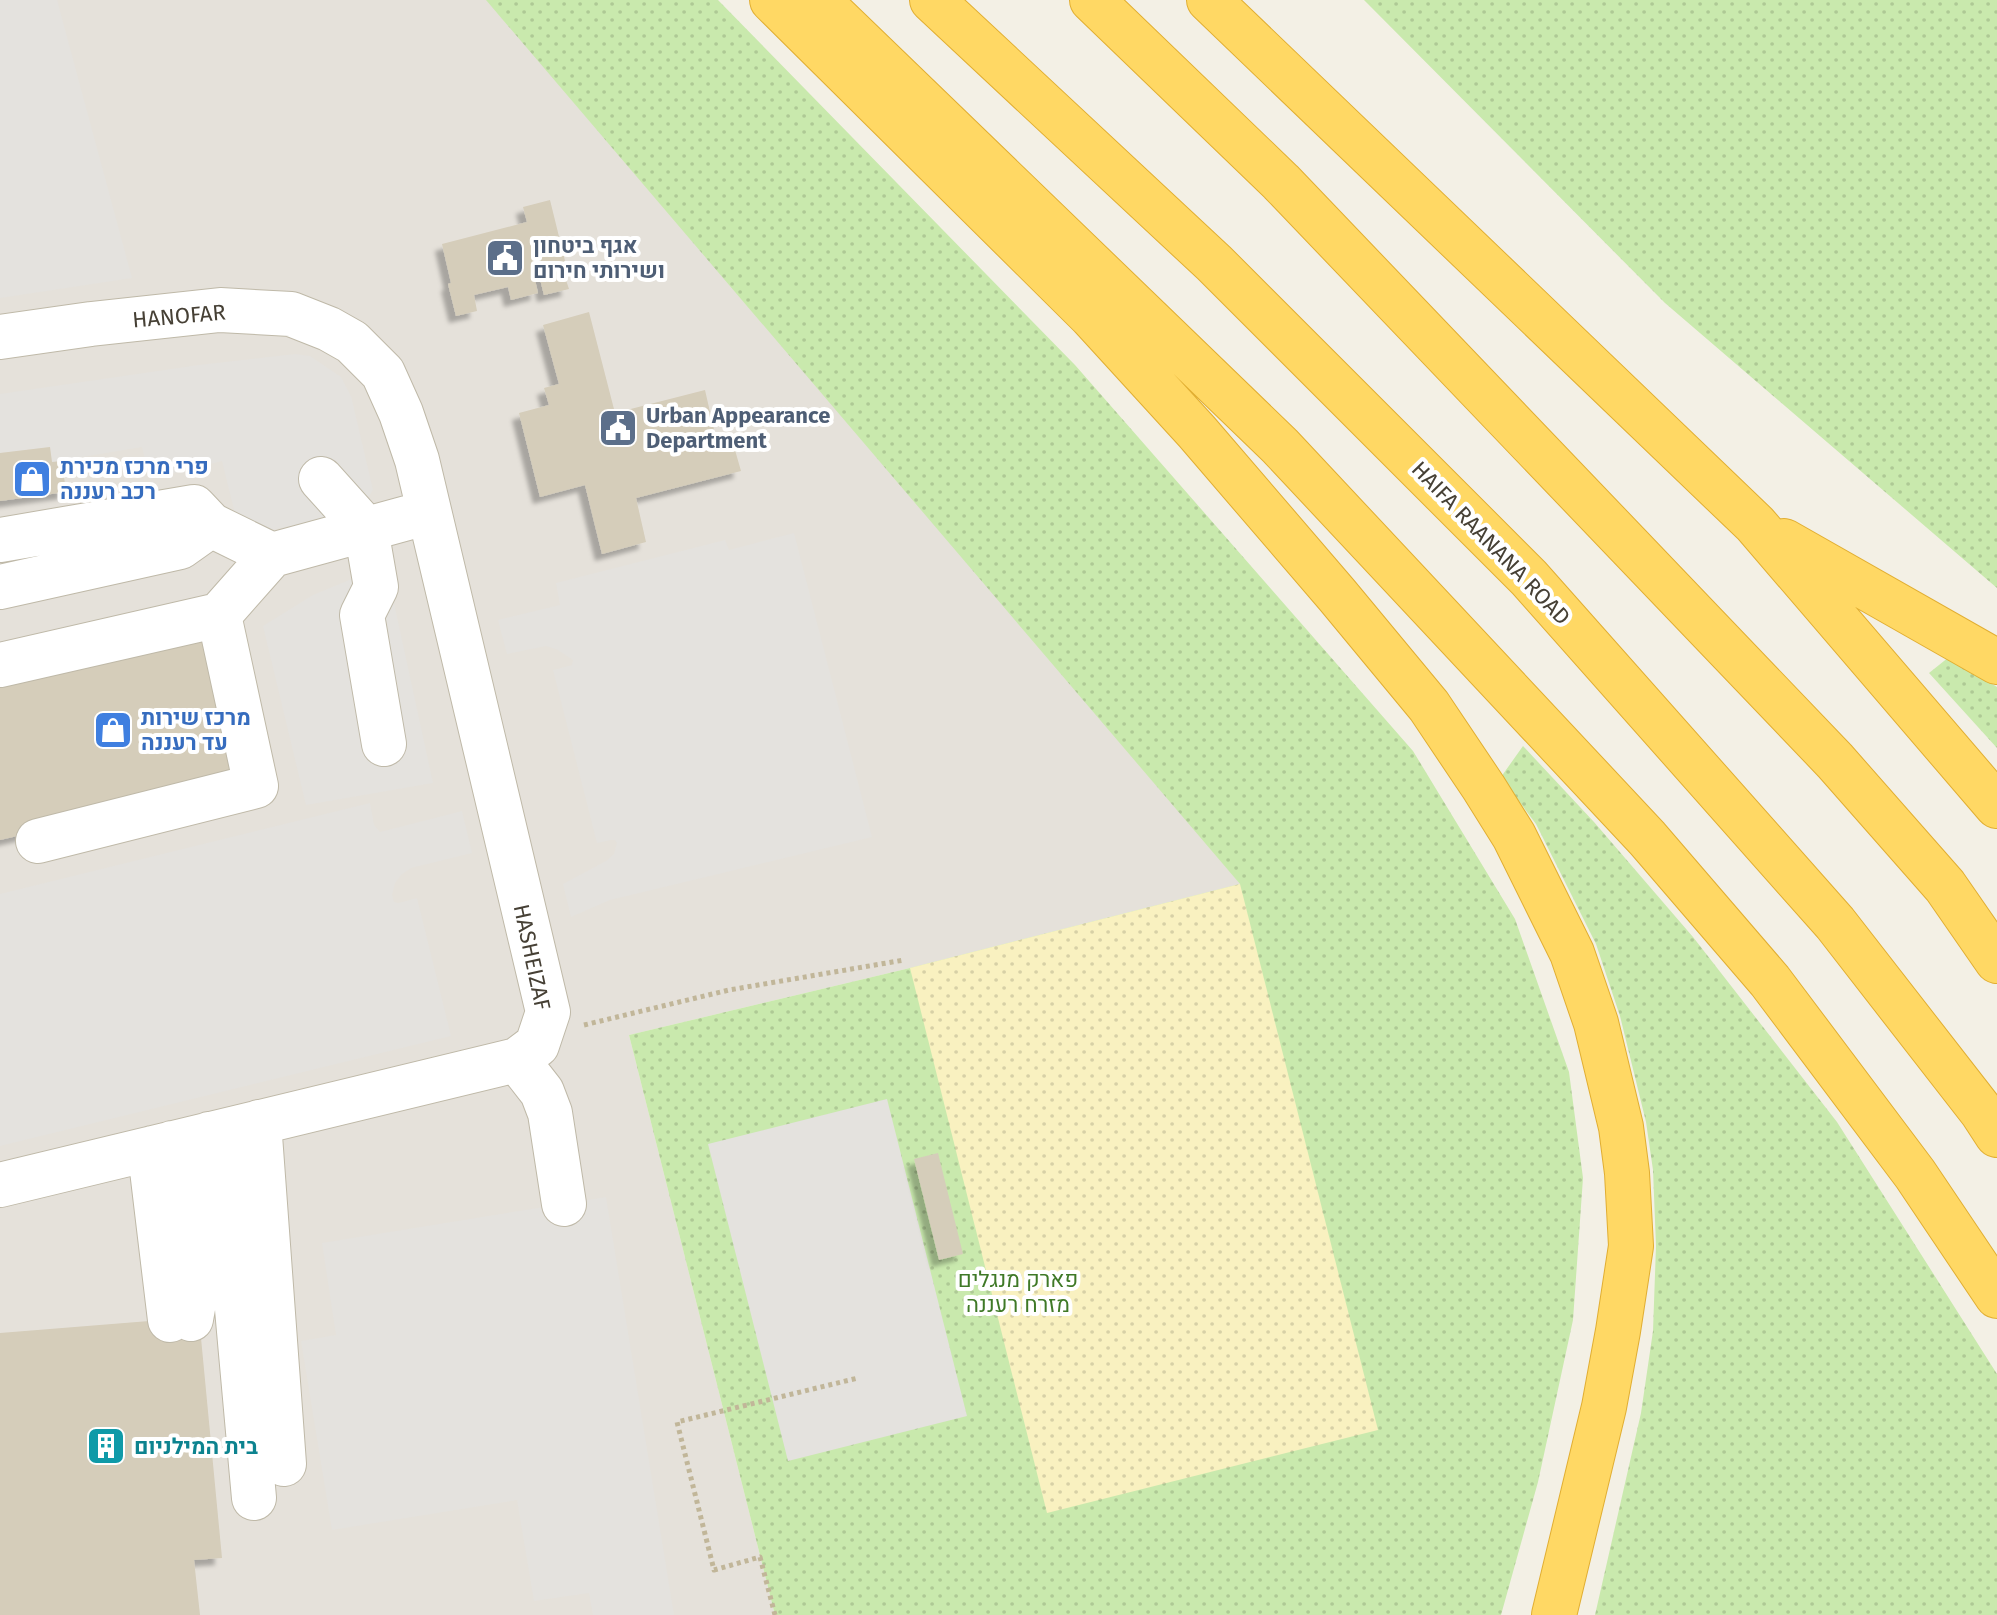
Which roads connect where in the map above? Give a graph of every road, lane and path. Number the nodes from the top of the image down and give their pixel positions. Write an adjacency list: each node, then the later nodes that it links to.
1 (772, 0): 37 (highway)
2 (818, 0): 32 (highway)
3 (932, 0): 27 (highway, HAIFA RAANANA ROAD)
4 (1092, 0): 23 (highway)
5 (1209, 0): 10 (highway)
6 (0, 337): 7 (street, HANOFAR)
7 (352, 342): 9 (street, HASHEIZAF)
8 (321, 479): 12 (street)
9 (429, 512): 12 (street); 25 (street, HASHEIZAF)
10 (1755, 524): 17 (highway); 20 (highway)
11 (211, 525): 13 (street); 14 (street); 15 (street)
12 (366, 529): 14 (street); 19 (street)
13 (0, 540)
14 (272, 555): 16 (street)
15 (0, 587)
16 (219, 615): 18 (street); 21 (street)
17 (1997, 662)
18 (0, 665)
19 (384, 744)
20 (1997, 806)
21 (38, 841)
22 (904, 960): 24 (path)
23 (1997, 961)
24 (582, 1025)
25 (517, 1060): 26 (street); 31 (street)
26 (259, 1122): 28 (street); 34 (street)
27 (1990, 1124)
28 (178, 1142): 29 (street); 29 (street); 35 (street)
29 (106, 1159): 30 (street)
30 (0, 1185)
31 (564, 1204)
32 (1997, 1296)
33 (858, 1378): 36 (path)
34 (284, 1464)
35 (254, 1498)
36 (775, 1615)
37 (1554, 1615)

